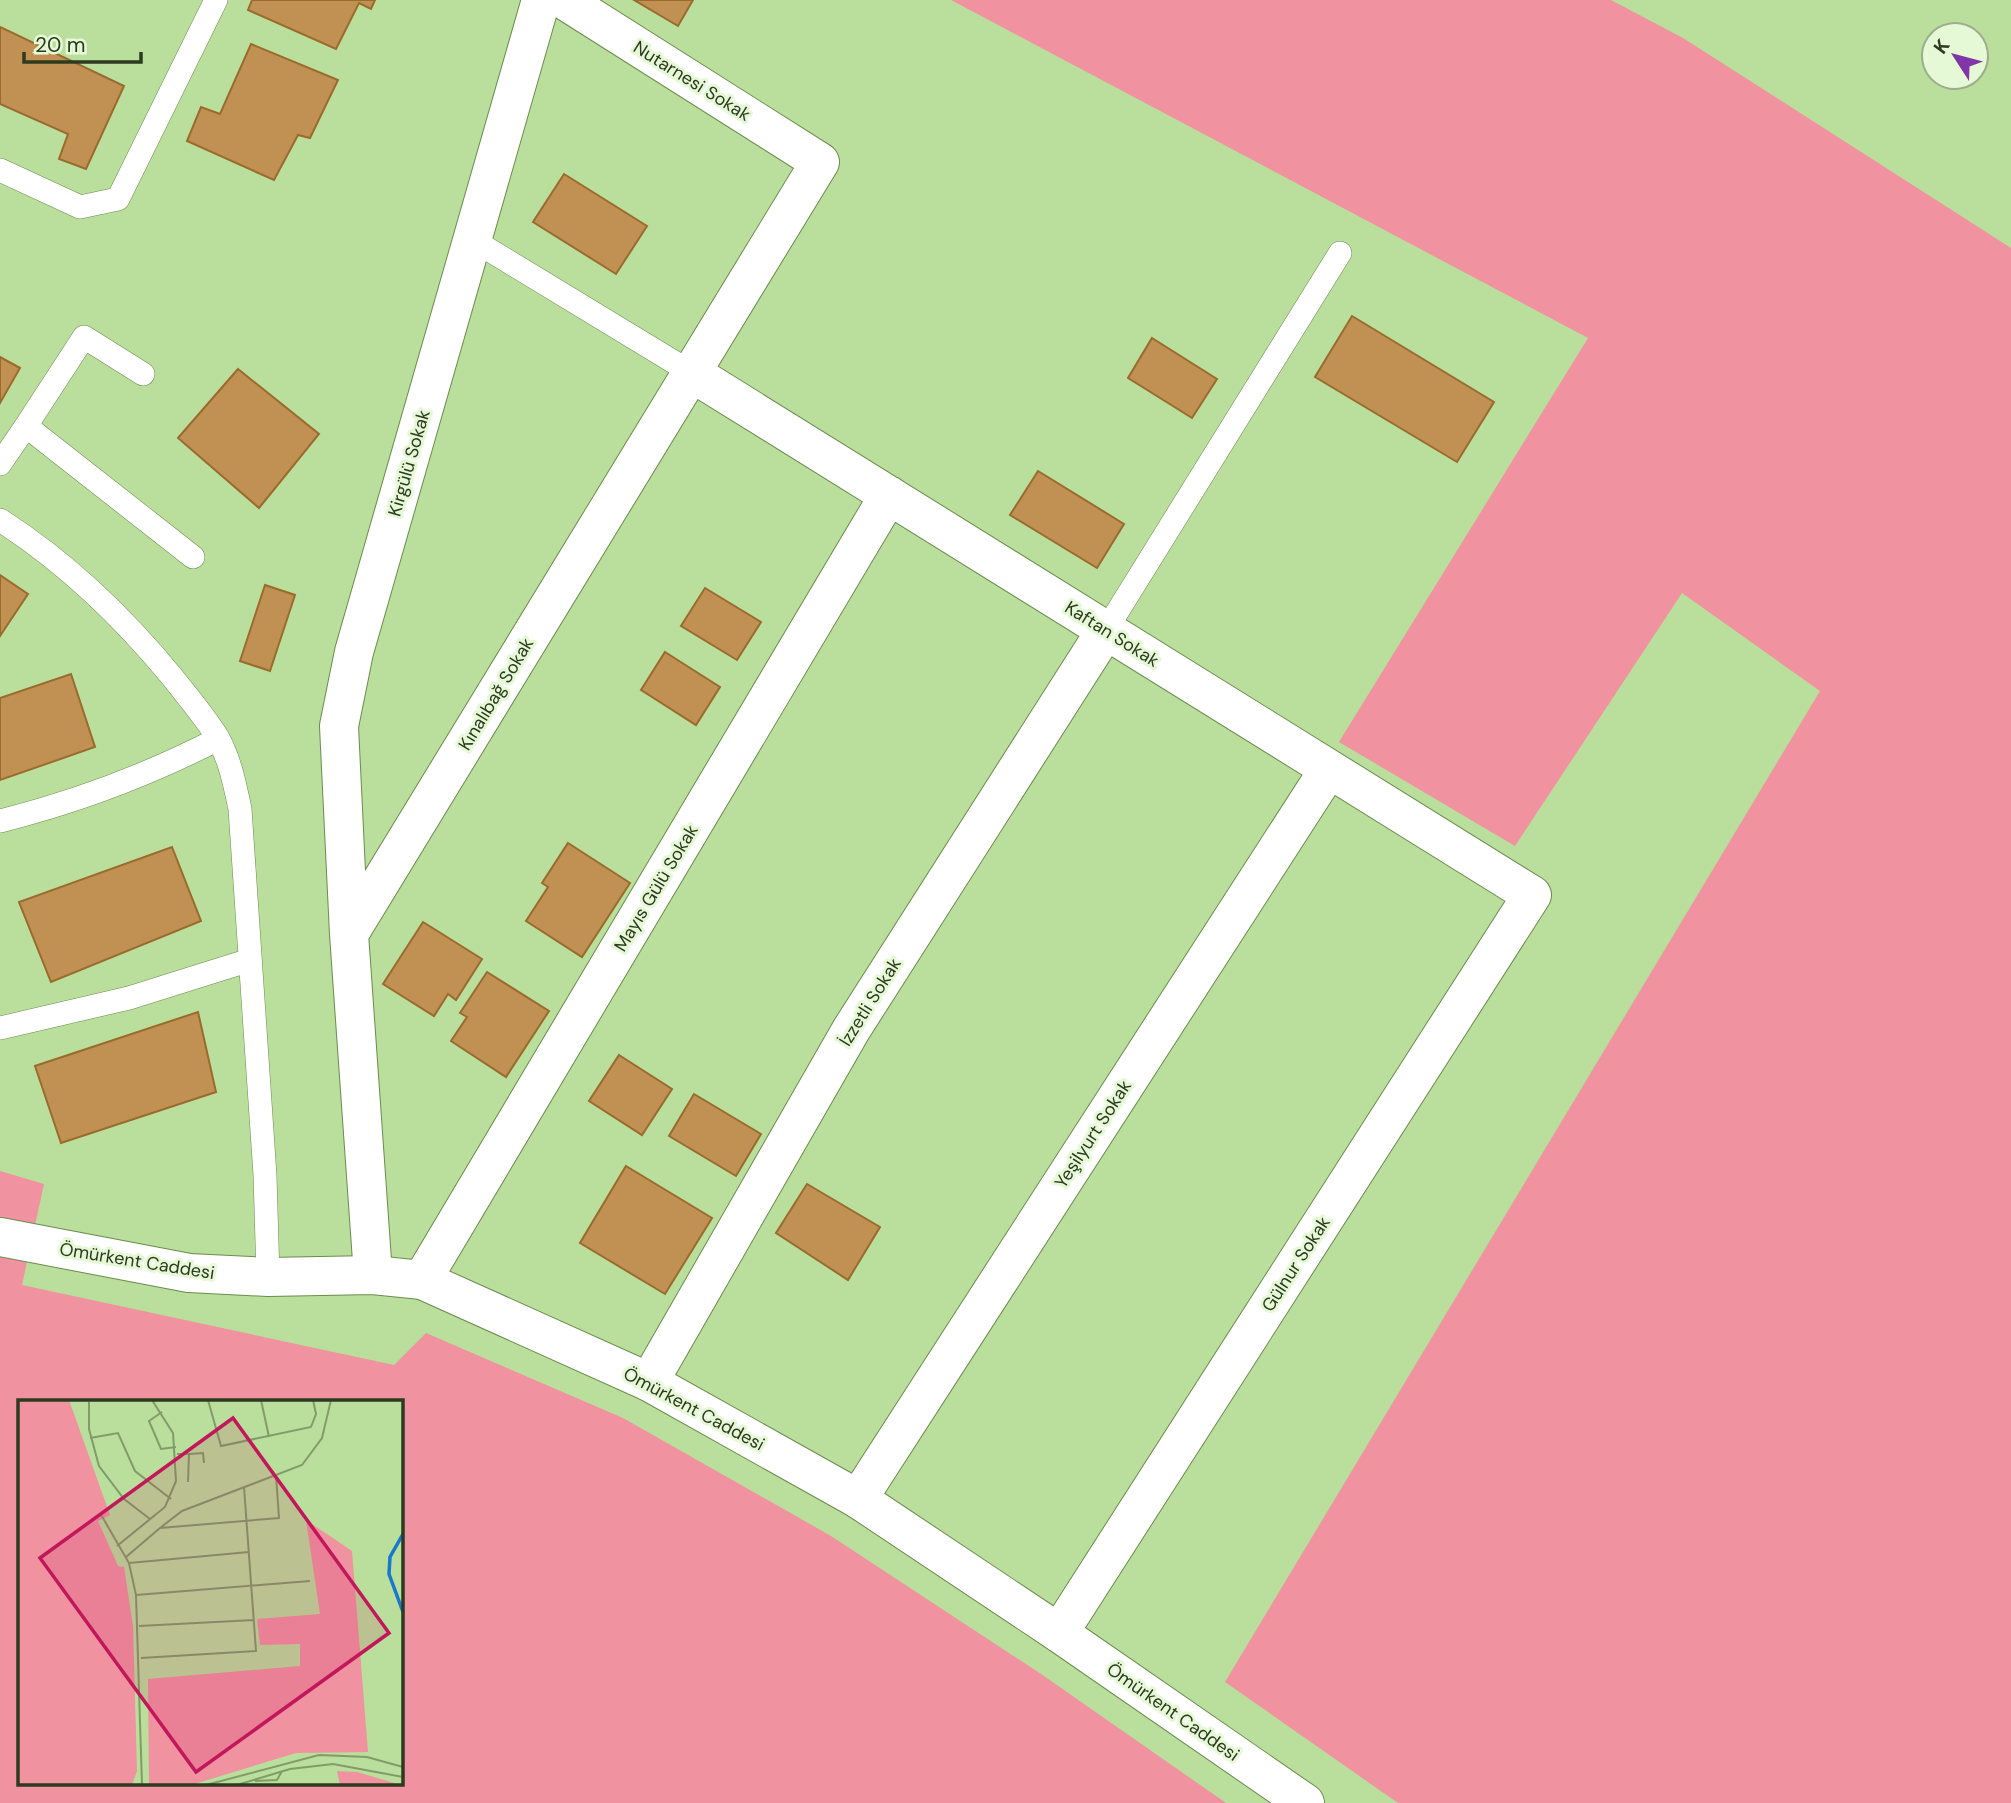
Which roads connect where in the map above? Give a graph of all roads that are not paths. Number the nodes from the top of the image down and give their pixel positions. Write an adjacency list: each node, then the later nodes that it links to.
1 (216, 0): 5 (lane)
2 (541, 0): 6 (street, Kirgülü Sokak)
3 (564, 0): 4 (street, Nutarnesi Sokak)
4 (820, 162): 8 (street, Kınalıbağ Sokak)
5 (0, 170)
6 (474, 240): 8 (lane); 20 (street, Kirgülü Sokak)
7 (1340, 253): 15 (lane)
8 (692, 373): 12 (street, Kaftan Sokak); 20 (street, Kınalıbağ Sokak)
9 (143, 374): 10 (lane)
10 (26, 426): 11 (lane); 14 (lane)
11 (0, 464)
12 (889, 495): 15 (street, Kaftan Sokak); 26 (street, Mayıs Gülü Sokak)
13 (0, 520): 16 (lane)
14 (193, 557)
15 (1105, 630): 17 (street, Kaftan Sokak); 27 (street, İzzetli Sokak)
16 (218, 739): 18 (lane); 21 (lane)
17 (1329, 769): 19 (street, Kaftan Sokak); 28 (street, Yeşilyurt Sokak)
18 (0, 821)
19 (1532, 895): 29 (street, Gülnur Sokak)
20 (349, 934): 24 (street)
21 (250, 960): 22 (lane); 25 (lane)
22 (0, 1028)
23 (0, 1237): 25 (street, Ömürkent Caddesi)
24 (373, 1275): 25 (street, Ömürkent Caddesi); 26 (street, Ömürkent Caddesi)
25 (268, 1277)
26 (422, 1280): 27 (street, Ömürkent Caddesi)
27 (649, 1382): 28 (street, Ömürkent Caddesi)
28 (858, 1499): 29 (street, Ömürkent Caddesi)
29 (1059, 1633): 30 (street, Ömürkent Caddesi)
30 (1305, 1803)

